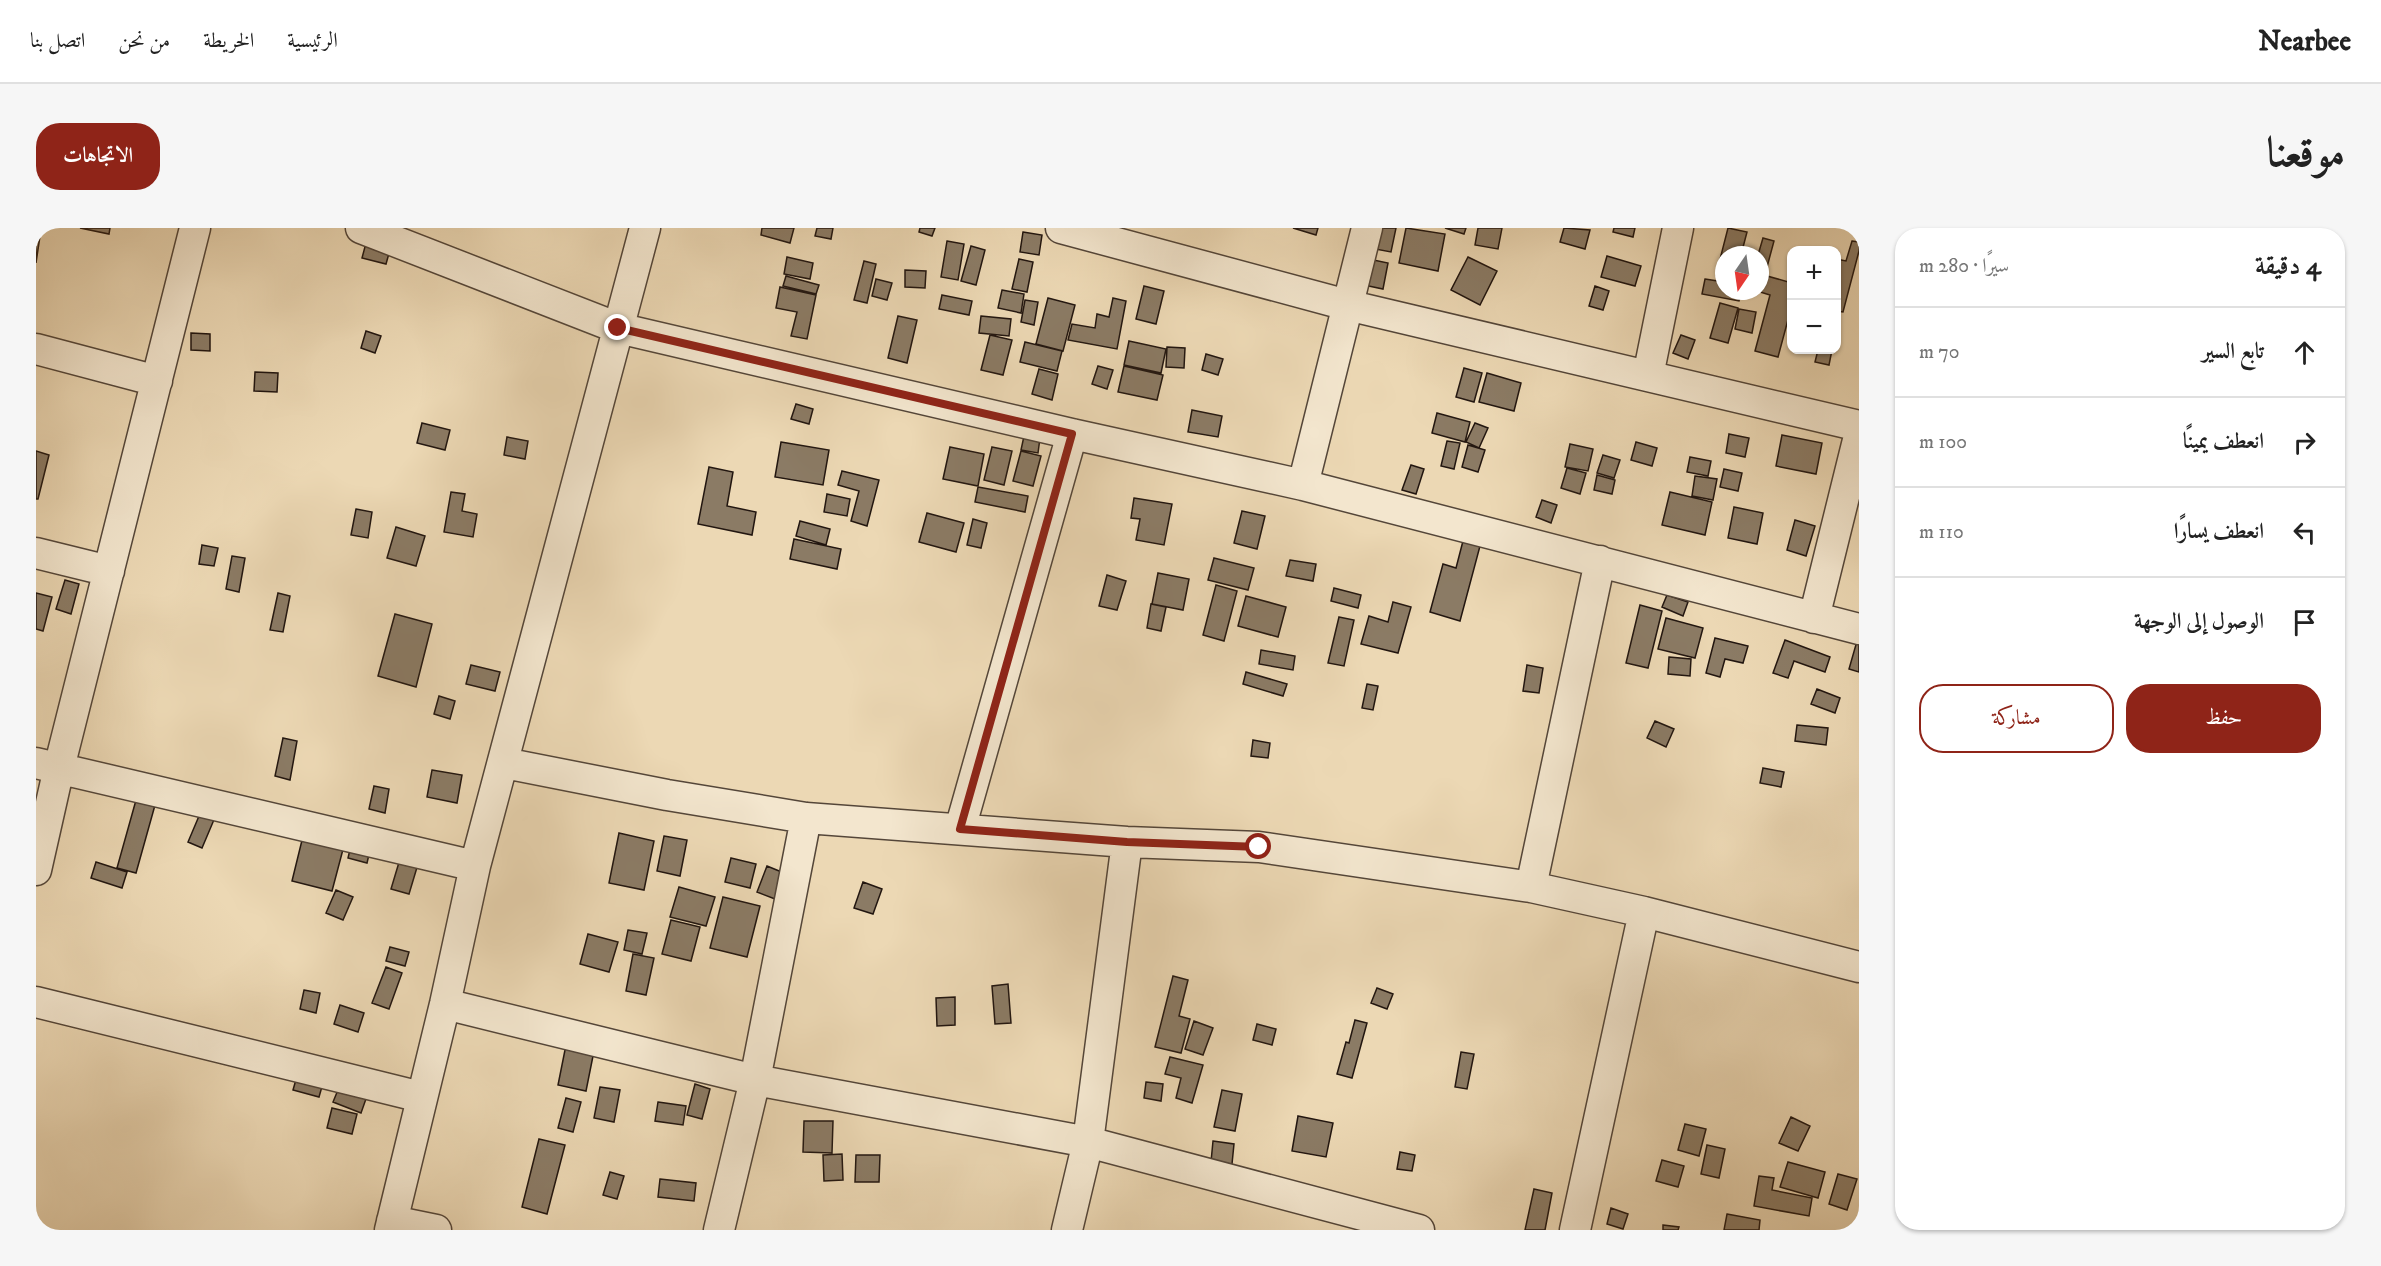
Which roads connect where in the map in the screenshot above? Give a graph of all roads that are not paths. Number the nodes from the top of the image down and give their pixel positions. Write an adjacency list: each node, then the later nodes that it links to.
1 (195, 228): 12 (street)
2 (361, 228): 9 (street)
3 (645, 228): 9 (street)
4 (1061, 228): 7 (street)
5 (1367, 228): 8 (street)
6 (1678, 228): 11 (street)
7 (1112, 235): 8 (street)
8 (1347, 305): 11 (street); 16 (street)
9 (618, 328): 14 (street); 22 (street)
10 (36, 349): 12 (street)
11 (1648, 376): 13 (street)
12 (157, 381): 19 (street)
13 (1859, 426)
14 (1072, 434): 16 (street); 25 (street)
15 (1859, 436): 20 (street)
16 (1303, 485): 18 (street)
17 (36, 553): 19 (street)
18 (1600, 561): 20 (street); 29 (street)
19 (109, 571): 23 (street)
20 (1814, 618): 21 (street)
21 (1859, 629)
22 (504, 763): 24 (street); 27 (street)
23 (47, 765): 27 (street); 28 (street)
24 (806, 818): 25 (street); 34 (street)
25 (960, 829): 26 (street)
26 (1127, 842): 29 (street); 36 (street)
27 (475, 866): 33 (street)
28 (36, 870)
29 (1531, 887): 30 (street)
30 (1644, 912): 31 (street); 42 (street)
31 (1859, 967)
32 (36, 1002): 35 (street)
33 (445, 1004): 34 (street); 35 (street)
34 (755, 1080): 36 (street); 39 (street)
35 (421, 1097): 37 (street)
36 (1088, 1142): 40 (street); 41 (street)
37 (391, 1226): 38 (street)
38 (436, 1230)
39 (720, 1230)
40 (1066, 1230)
41 (1419, 1230)
42 (1575, 1230)

